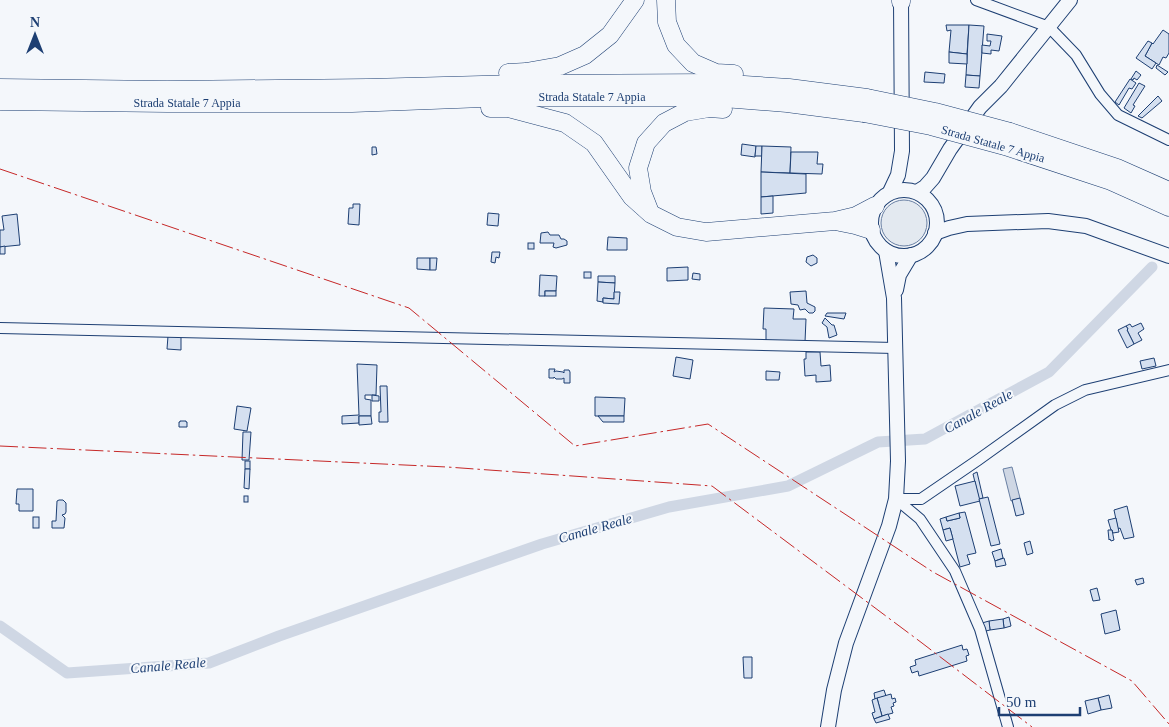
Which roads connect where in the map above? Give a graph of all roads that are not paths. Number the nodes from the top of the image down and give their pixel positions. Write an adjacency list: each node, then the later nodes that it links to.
1 (635, 0): 8 (highway)
2 (666, 0): 11 (highway)
3 (976, 0): 6 (street)
4 (1070, 0): 6 (street)
5 (901, 1): 14 (street)
6 (1049, 27): 13 (street); 17 (street)
7 (0, 88): 8 (highway, Strada Statale 7 Appia)
8 (368, 88): 11 (highway, Strada Statale 7 Appia)
9 (0, 101): 10 (highway, Strada Statale 7 Appia)
10 (352, 102): 11 (highway, Strada Statale 7 Appia); 20 (highway)
11 (865, 105): 12 (highway, Strada Statale 7 Appia, bridge); 20 (highway)
12 (1008, 139): 15 (highway, Strada Statale 7 Appia); 19 (highway, Strada Statale 7 Appia)
13 (1169, 140)
14 (902, 151): 16 (street); 17 (street)
15 (1169, 191)
16 (890, 192): 17 (street); 18 (street)
17 (923, 198): 22 (street); 24 (street)
18 (875, 206): 21 (highway); 23 (street)
19 (1169, 207)
20 (651, 214): 21 (highway)
21 (835, 221): 23 (highway)
22 (967, 224): 24 (street); 27 (street)
23 (871, 230): 25 (street)
24 (935, 233): 26 (street)
25 (886, 251): 26 (street); 28 (street)
26 (911, 255): 28 (street)
27 (1169, 256)
28 (894, 298): 30 (street)
29 (0, 328): 30 (street)
30 (895, 348): 32 (street)
31 (1169, 370): 32 (street)
32 (896, 499): 33 (street); 34 (street)
33 (828, 727)
34 (1008, 727)

